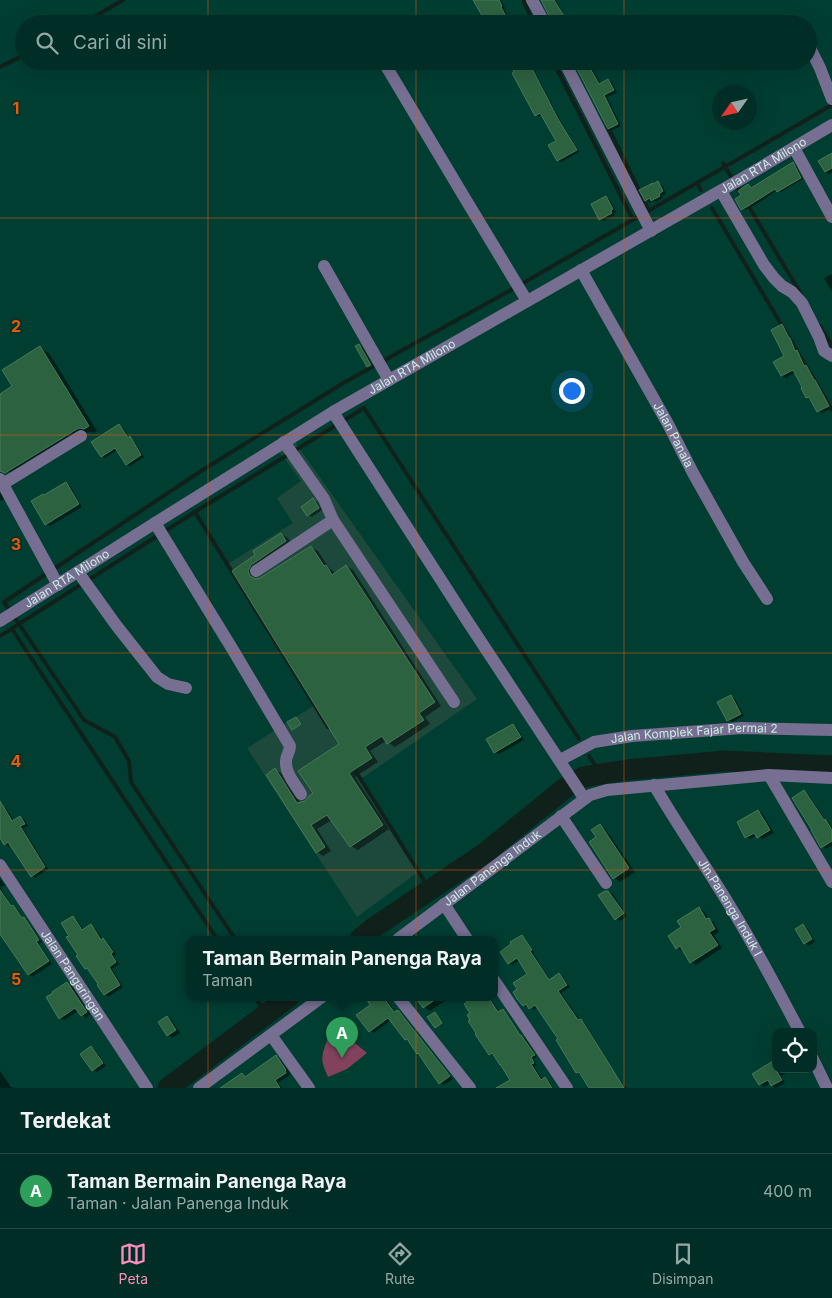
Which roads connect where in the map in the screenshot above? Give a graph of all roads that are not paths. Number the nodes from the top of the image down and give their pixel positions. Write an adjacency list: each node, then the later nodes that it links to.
1 (532, 0): 2 (street)
2 (540, 15)
3 (817, 62): 6 (street)
4 (388, 70): 14 (street)
5 (569, 70): 11 (street)
6 (832, 100)
7 (832, 125): 8 (street, Jalan RTA Milono)
8 (794, 148): 9 (street, Jalan RTA Milono); 10 (street)
9 (721, 191): 11 (street, Jalan RTA Milono); 15 (street)
10 (832, 217)
11 (651, 231): 13 (street, Jalan RTA Milono)
12 (324, 266): 16 (street)
13 (581, 270): 14 (street, Jalan RTA Milono); 26 (street, Jalan Panala)
14 (528, 301): 16 (street, Jalan RTA Milono)
15 (832, 356)
16 (389, 380): 17 (street, Jalan RTA Milono)
17 (333, 412): 19 (street, Jalan RTA Milono); 31 (street)
18 (81, 436): 20 (street)
19 (289, 449): 21 (street); 22 (street, Jalan RTA Milono)
20 (1, 482): 25 (street)
21 (333, 520): 23 (street); 29 (street)
22 (159, 530): 24 (street, Jalan RTA Milono); 35 (street)
23 (256, 571)
24 (78, 572): 25 (street, Jalan RTA Milono); 28 (street)
25 (58, 585): 27 (street, Jalan RTA Milono)
26 (767, 599)
27 (0, 622)
28 (186, 688)
29 (454, 702)
30 (832, 730): 31 (street, Jalan Komplek Fajar Permai 2)
31 (560, 760): 36 (street)
32 (769, 775): 33 (street, Jalan Panenga Induk); 34 (street, Jalan Panenga Induk); 40 (street)
33 (832, 778)
34 (654, 785): 36 (street, Jalan Panenga Induk); 47 (street, Jln.Panenga Induk I)
35 (301, 794)
36 (582, 795): 37 (street, Jalan Panenga Induk)
37 (561, 816): 39 (street); 41 (street, Jalan Panenga Induk)
38 (0, 865): 50 (street, Jalan Pangaringan)
39 (606, 882)
40 (832, 882)
41 (444, 904): 42 (street, Jalan Panenga Induk); 43 (street)
42 (402, 936)
43 (466, 936)
44 (498, 986): 54 (street)
45 (317, 1001): 48 (street)
46 (401, 1001): 53 (street)
47 (798, 1028)
48 (271, 1035): 51 (street); 52 (street)
49 (817, 1067): 55 (street)
50 (146, 1088)
51 (199, 1088)
52 (309, 1088)
53 (470, 1088)
54 (567, 1088)
55 (827, 1088)

